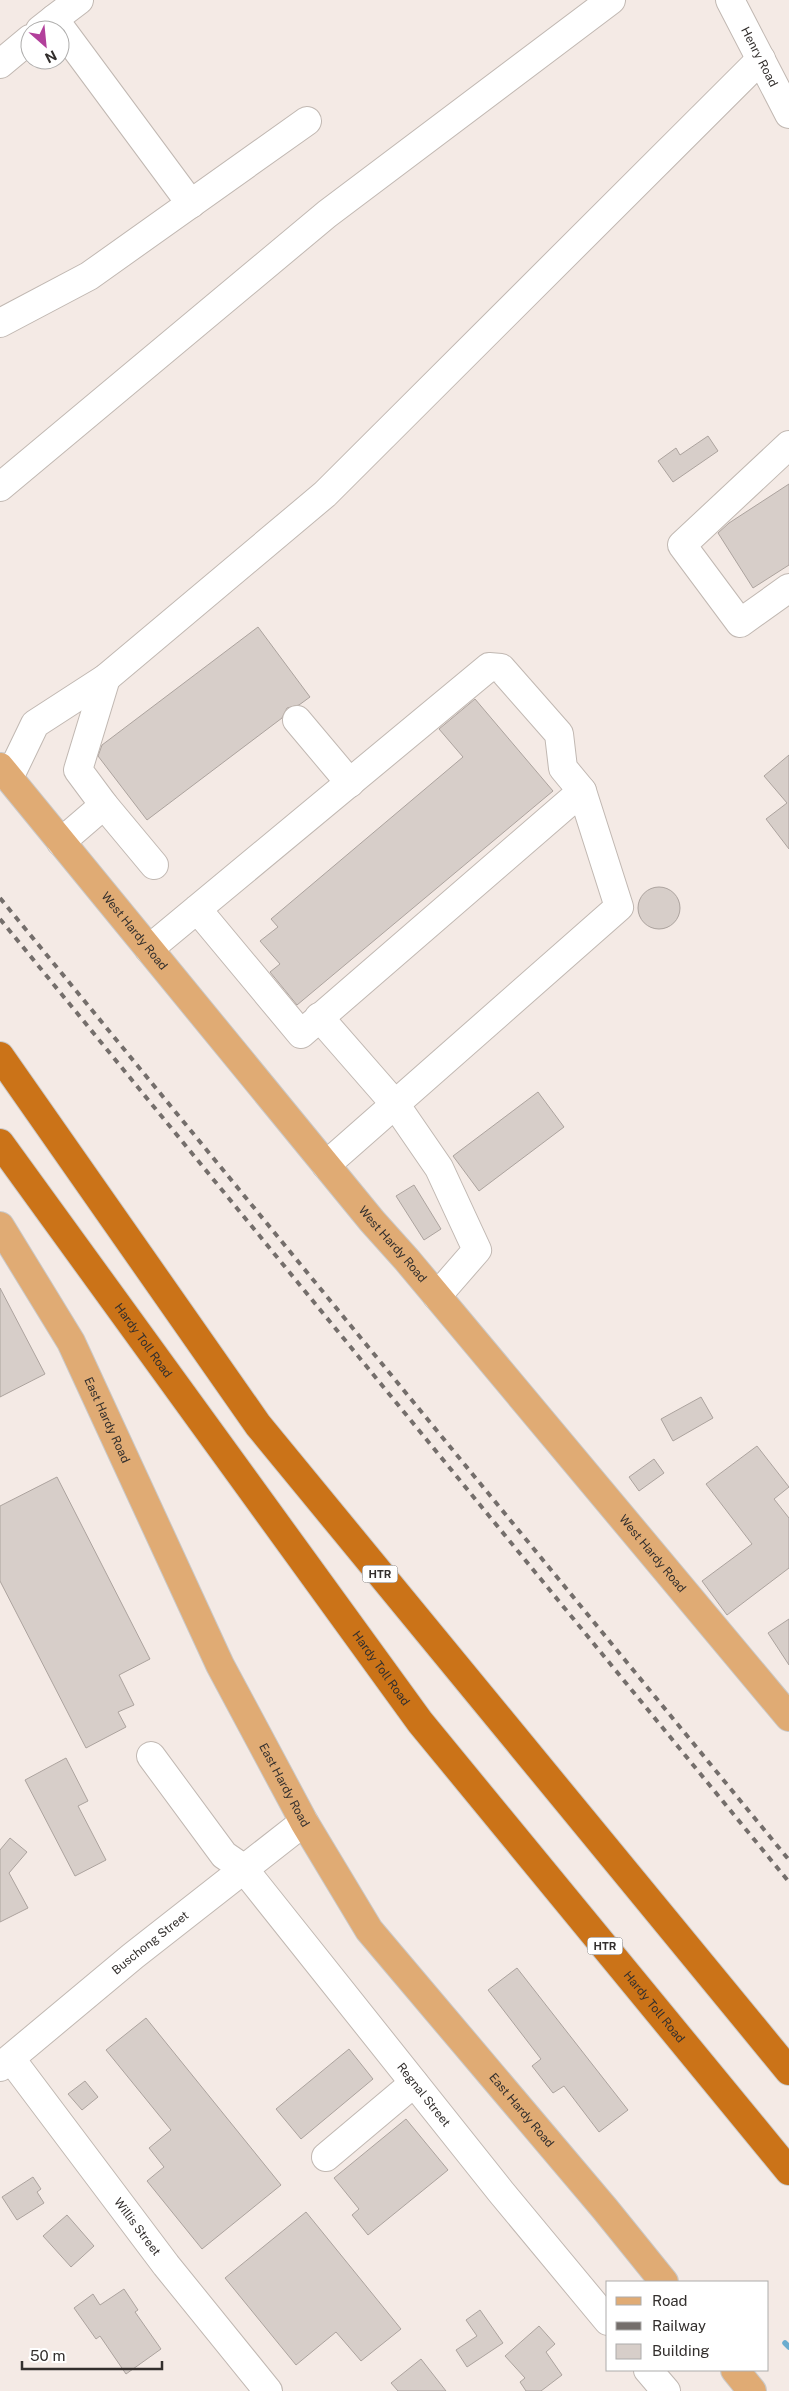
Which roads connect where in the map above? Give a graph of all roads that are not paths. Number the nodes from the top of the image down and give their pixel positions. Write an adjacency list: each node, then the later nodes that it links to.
1 (79, 0): 4 (street)
2 (612, 0): 14 (street)
3 (730, 0): 7 (street, Henry Road)
4 (52, 20)
5 (20, 47): 8 (street)
6 (70, 53): 11 (street)
7 (761, 59): 9 (street, Henry Road); 16 (street)
8 (0, 64)
9 (789, 114)
10 (307, 121): 11 (street)
11 (191, 204): 12 (street)
12 (0, 323)
13 (789, 445): 15 (street)
14 (0, 487)
15 (789, 588)
16 (106, 678): 18 (street); 21 (street)
17 (297, 720): 19 (street)
18 (4, 773): 22 (main road, West Hardy Road)
19 (350, 783): 20 (street); 24 (street)
20 (582, 791): 26 (street); 28 (street)
21 (104, 805): 22 (street); 23 (street)
22 (61, 842): 25 (main road, West Hardy Road)
23 (154, 864)
24 (197, 909): 25 (street); 26 (street)
25 (149, 949): 30 (main road, West Hardy Road)
26 (319, 1017): 28 (street)
27 (0, 1056): 38 (highway, HTR)
28 (395, 1104): 30 (street); 32 (street)
29 (0, 1143): 41 (highway, Hardy Toll Road / HTR)
30 (326, 1165): 32 (main road, West Hardy Road)
31 (0, 1226): 35 (main road, East Hardy Road)
32 (437, 1296): 33 (main road, West Hardy Road)
33 (789, 1717)
34 (151, 1756): 36 (street, Regnal Street)
35 (304, 1822): 36 (street, Buschong Street); 42 (main road, East Hardy Road)
36 (243, 1868): 37 (street, Buschong Street); 39 (street, Regnal Street)
37 (5, 2063): 46 (street, Willis Street)
38 (789, 2071)
39 (414, 2083): 40 (street); 43 (street, Regnal Street)
40 (326, 2157)
41 (789, 2171)
42 (663, 2281)
43 (606, 2319)
44 (649, 2371): 47 (street)
45 (736, 2371): 48 (main road)
46 (268, 2391)
47 (666, 2391)
48 (752, 2391)

